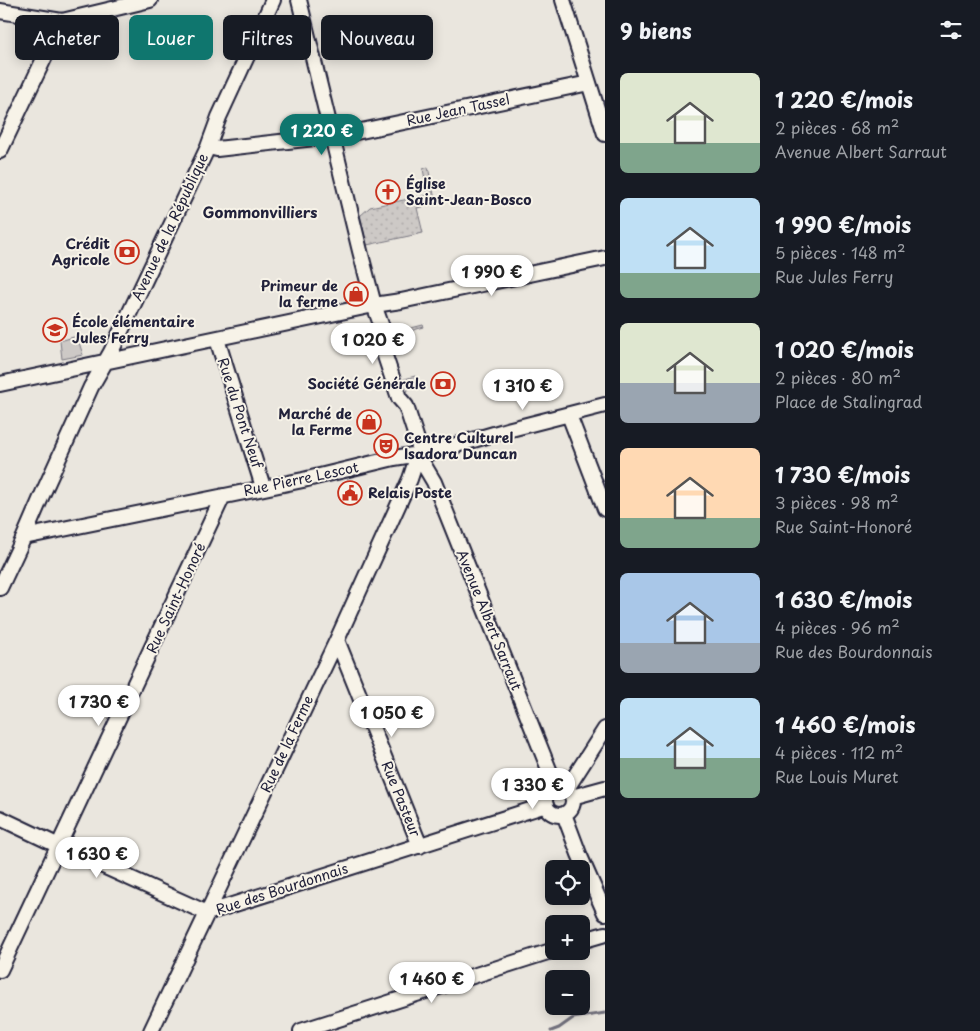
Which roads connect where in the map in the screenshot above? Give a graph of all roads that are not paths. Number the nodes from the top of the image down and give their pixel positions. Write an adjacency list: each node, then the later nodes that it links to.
1 (150, 0): 7 (street)
2 (273, 0): 12 (street, Avenue de la République)
3 (299, 0): 11 (street)
4 (563, 0): 9 (street)
5 (0, 11): 6 (street)
6 (25, 15)
7 (87, 15)
8 (43, 60): 13 (street)
9 (589, 82): 10 (street); 11 (street, Rue Jean Tassel)
10 (605, 134)
11 (332, 136): 12 (street, Rue Jean Tassel); 15 (street)
12 (208, 147): 17 (street, Avenue de la République)
13 (0, 151)
14 (605, 258): 15 (street)
15 (374, 305): 16 (street); 21 (street)
16 (217, 339): 17 (street); 22 (street, Rue du Pont Neuf)
17 (106, 361): 18 (street); 25 (street, Avenue de la République)
18 (0, 384)
19 (605, 404): 20 (street, Rue Pierre Lescot)
20 (569, 415): 21 (street, Rue Pierre Lescot); 24 (street)
21 (418, 455): 22 (street, Rue Pierre Lescot); 27 (street, Rue de la Ferme); 30 (street, Avenue Albert Sarraut)
22 (263, 487): 23 (street, Rue Pierre Lescot)
23 (223, 496): 25 (street, Rue Pierre Lescot); 34 (street, Rue Saint-Honoré)
24 (605, 509)
25 (24, 537): 26 (street, Avenue de la République)
26 (0, 588)
27 (337, 640): 35 (street, Rue Pasteur); 36 (street, Rue de la Ferme)
28 (605, 730): 30 (street)
29 (605, 788): 30 (street)
30 (565, 791): 31 (street); 32 (street)
31 (546, 805): 32 (street); 35 (street, Rue des Bourdonnais)
32 (564, 814): 37 (street)
33 (0, 818): 34 (street, Rue des Bourdonnais)
34 (58, 846): 36 (street, Rue des Bourdonnais); 41 (street, Rue Saint-Honoré)
35 (420, 846): 36 (street, Rue des Bourdonnais)
36 (207, 913): 42 (street, Rue de la Ferme)
37 (605, 914)
38 (605, 934): 39 (street)
39 (590, 938)
40 (545, 953): 43 (street)
41 (0, 970)
42 (151, 1031)
43 (301, 1031)

